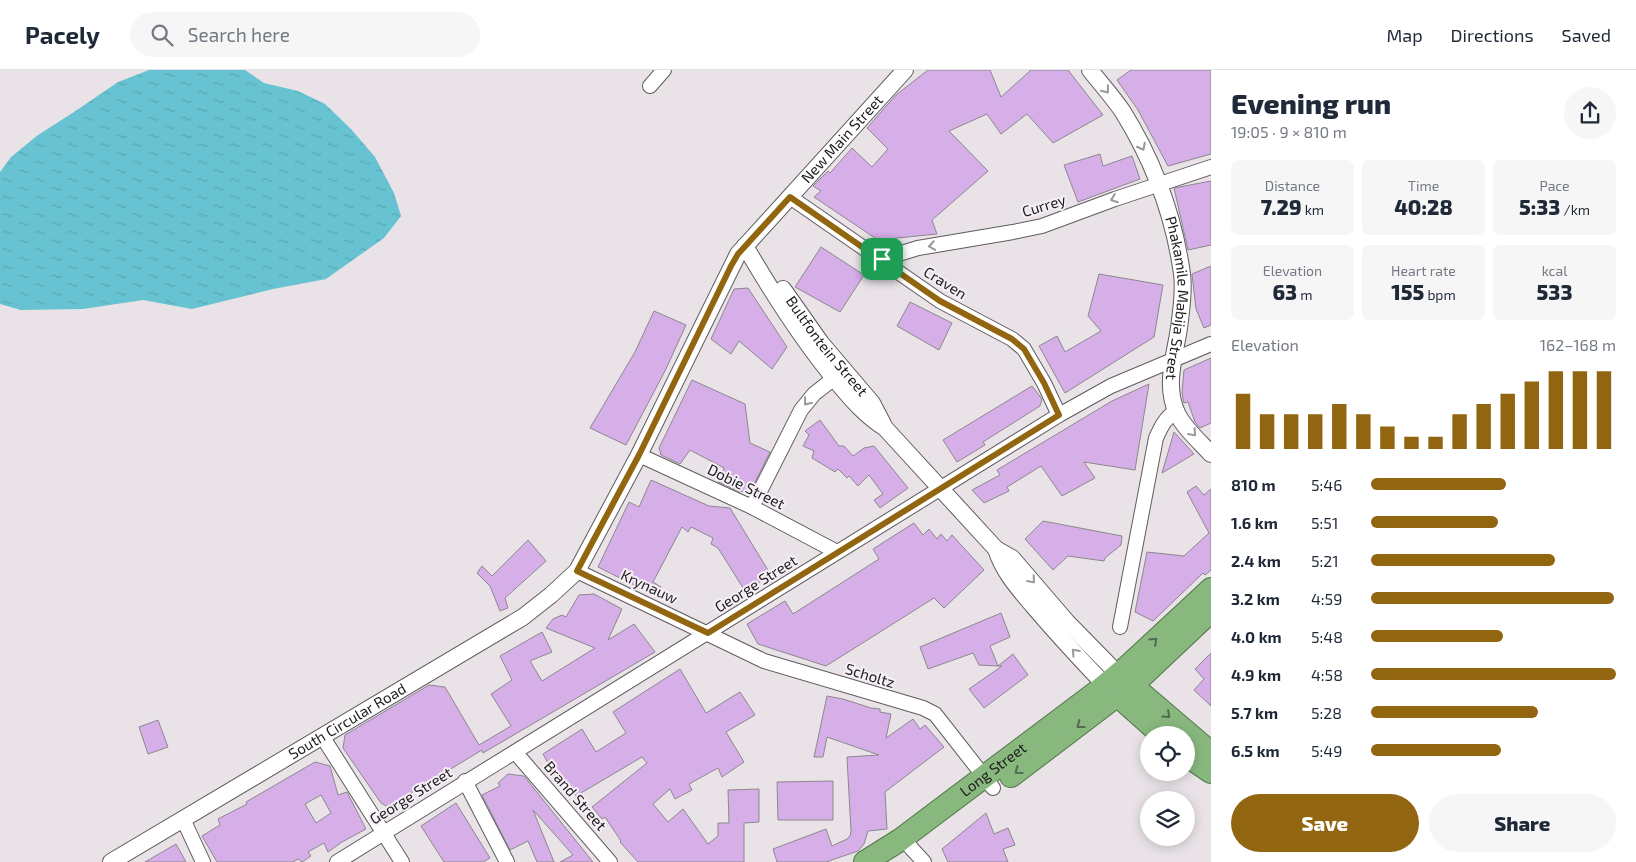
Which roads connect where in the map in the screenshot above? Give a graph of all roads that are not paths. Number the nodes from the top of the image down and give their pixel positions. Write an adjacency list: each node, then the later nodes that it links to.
1 (664, 70): 4 (street)
2 (903, 70): 7 (street, New Main Street)
3 (1090, 70): 6 (street, Phakamile Mabija Street, one-way to 6)
4 (650, 86)
5 (1211, 167): 6 (street, Currey)
6 (1160, 184): 9 (street, Currey, one-way to 9); 11 (street, Phakamile Mabija Street)
7 (790, 197): 8 (street, New Main Street); 9 (street, Craven)
8 (748, 242): 12 (street, Bultfontein Street); 16 (street, New Main Street)
9 (882, 259): 14 (street, Craven)
10 (1211, 344): 11 (street, George Street)
11 (1173, 360): 13 (street, Phakamile Mabija Street); 14 (street, George Street)
12 (839, 374): 17 (street, Bultfontein Street); 18 (street, one-way to 18)
13 (1176, 411): 15 (street, one-way to 15); 23 (street)
14 (1059, 415): 17 (street, George Street)
15 (1211, 454)
16 (639, 455): 18 (street, Dobie Street); 20 (street, New Main Street)
17 (941, 488): 19 (street, George Street); 25 (street, Bultfontein Street)
18 (752, 507): 19 (street, Dobie Street)
19 (838, 552): 24 (street, George Street)
20 (577, 571): 24 (street, Krynauw); 27 (street, South Circular Road)
21 (1211, 589): 25 (highway, one-way to 21)
22 (1211, 612): 25 (highway)
23 (1120, 626)
24 (708, 633): 28 (street, George Street); 33 (street, Scholtz)
25 (1118, 685): 26 (highway); 29 (highway, one-way to 29); 33 (highway, Long Street)
26 (1154, 726)
27 (322, 736): 34 (street, South Circular Road); 35 (street)
28 (514, 752): 32 (street, George Street); 42 (street, Brand Street)
29 (1211, 753)
30 (1195, 761): 31 (highway)
31 (1211, 772)
32 (465, 781): 35 (street, George Street); 41 (street)
33 (989, 782): 36 (highway, Long Street)
34 (183, 819): 37 (street, South Circular Road); 38 (street)
35 (383, 832): 39 (street, George Street); 40 (street)
36 (912, 850): 43 (highway, Long Street)
37 (110, 862)
38 (203, 862)
39 (337, 862)
40 (402, 862)
41 (507, 862)
42 (610, 862)
43 (865, 862)

